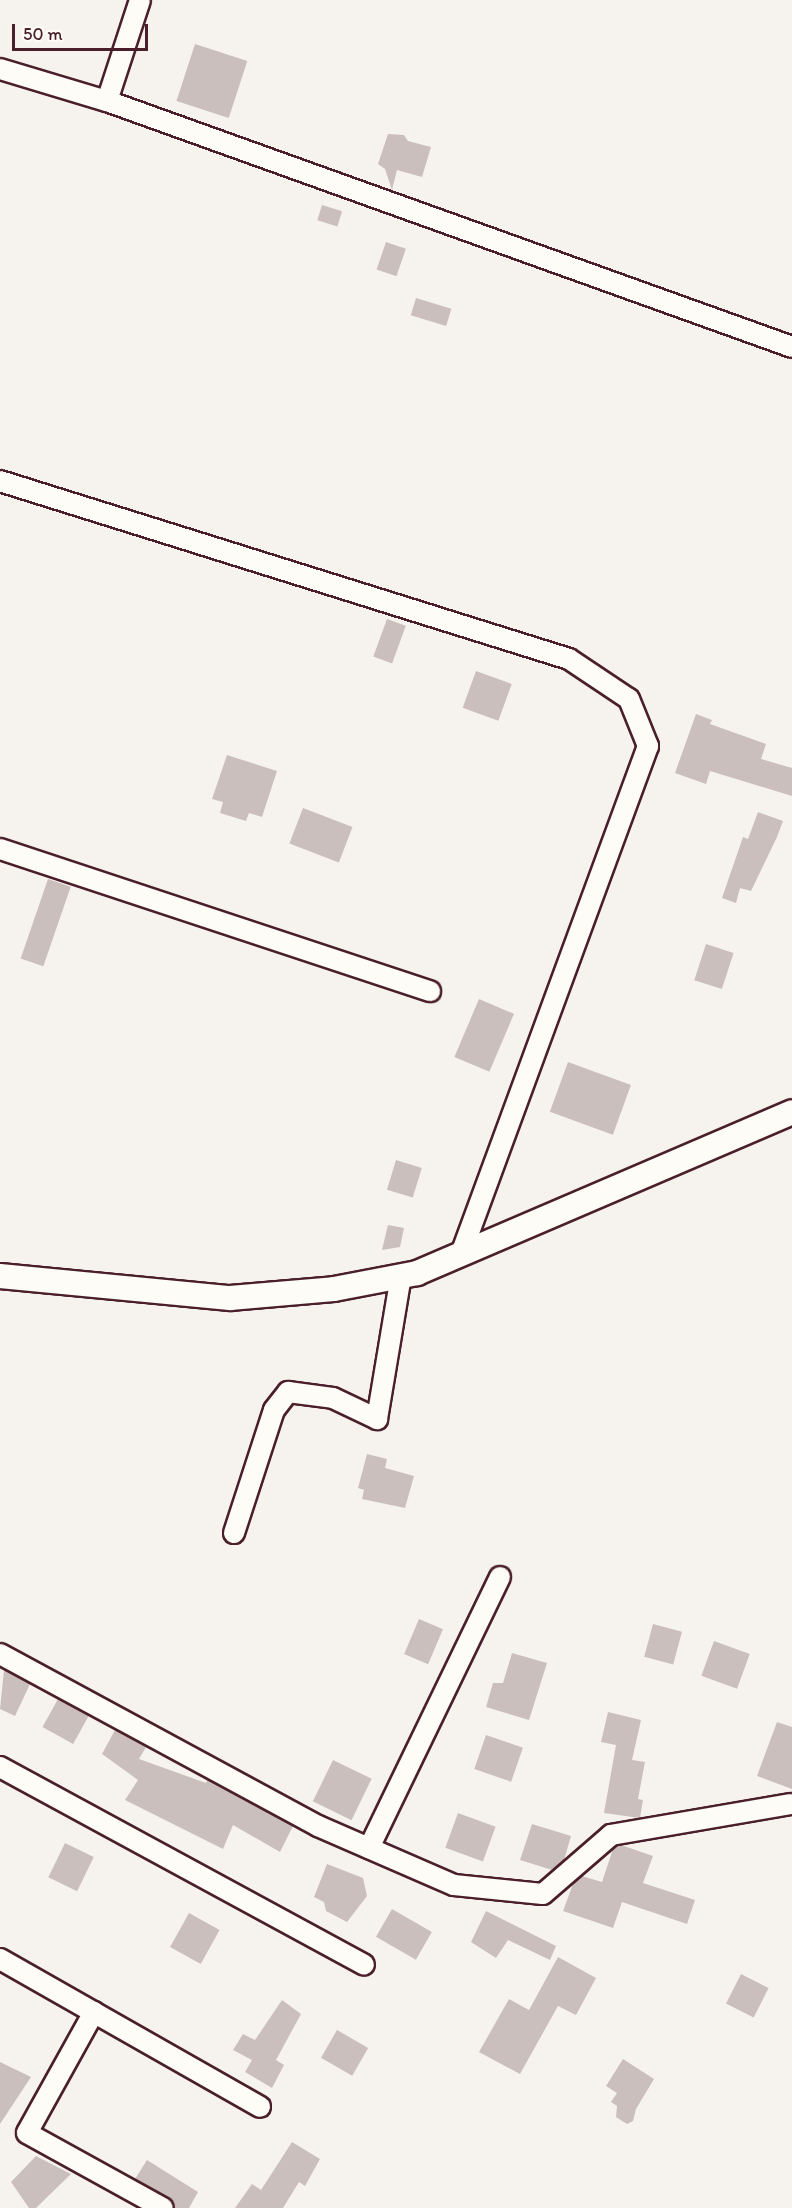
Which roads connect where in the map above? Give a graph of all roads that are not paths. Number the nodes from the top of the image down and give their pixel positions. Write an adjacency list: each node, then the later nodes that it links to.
1 (140, 0): 3 (street)
2 (0, 69): 3 (street)
3 (107, 101): 4 (street)
4 (792, 346)
5 (0, 481): 9 (street)
6 (0, 849): 7 (street)
7 (430, 991)
8 (792, 1112): 9 (street)
9 (461, 1254): 11 (street)
10 (0, 1276): 11 (street)
11 (401, 1276): 12 (street)
12 (234, 1533)
13 (500, 1577): 17 (street)
14 (0, 1654): 17 (street)
15 (0, 1767): 19 (street)
16 (789, 1804): 17 (street)
17 (369, 1848)
18 (0, 1959): 20 (street)
19 (364, 1965)
20 (94, 2012): 21 (street); 22 (street)
21 (260, 2107)
22 (163, 2208)

